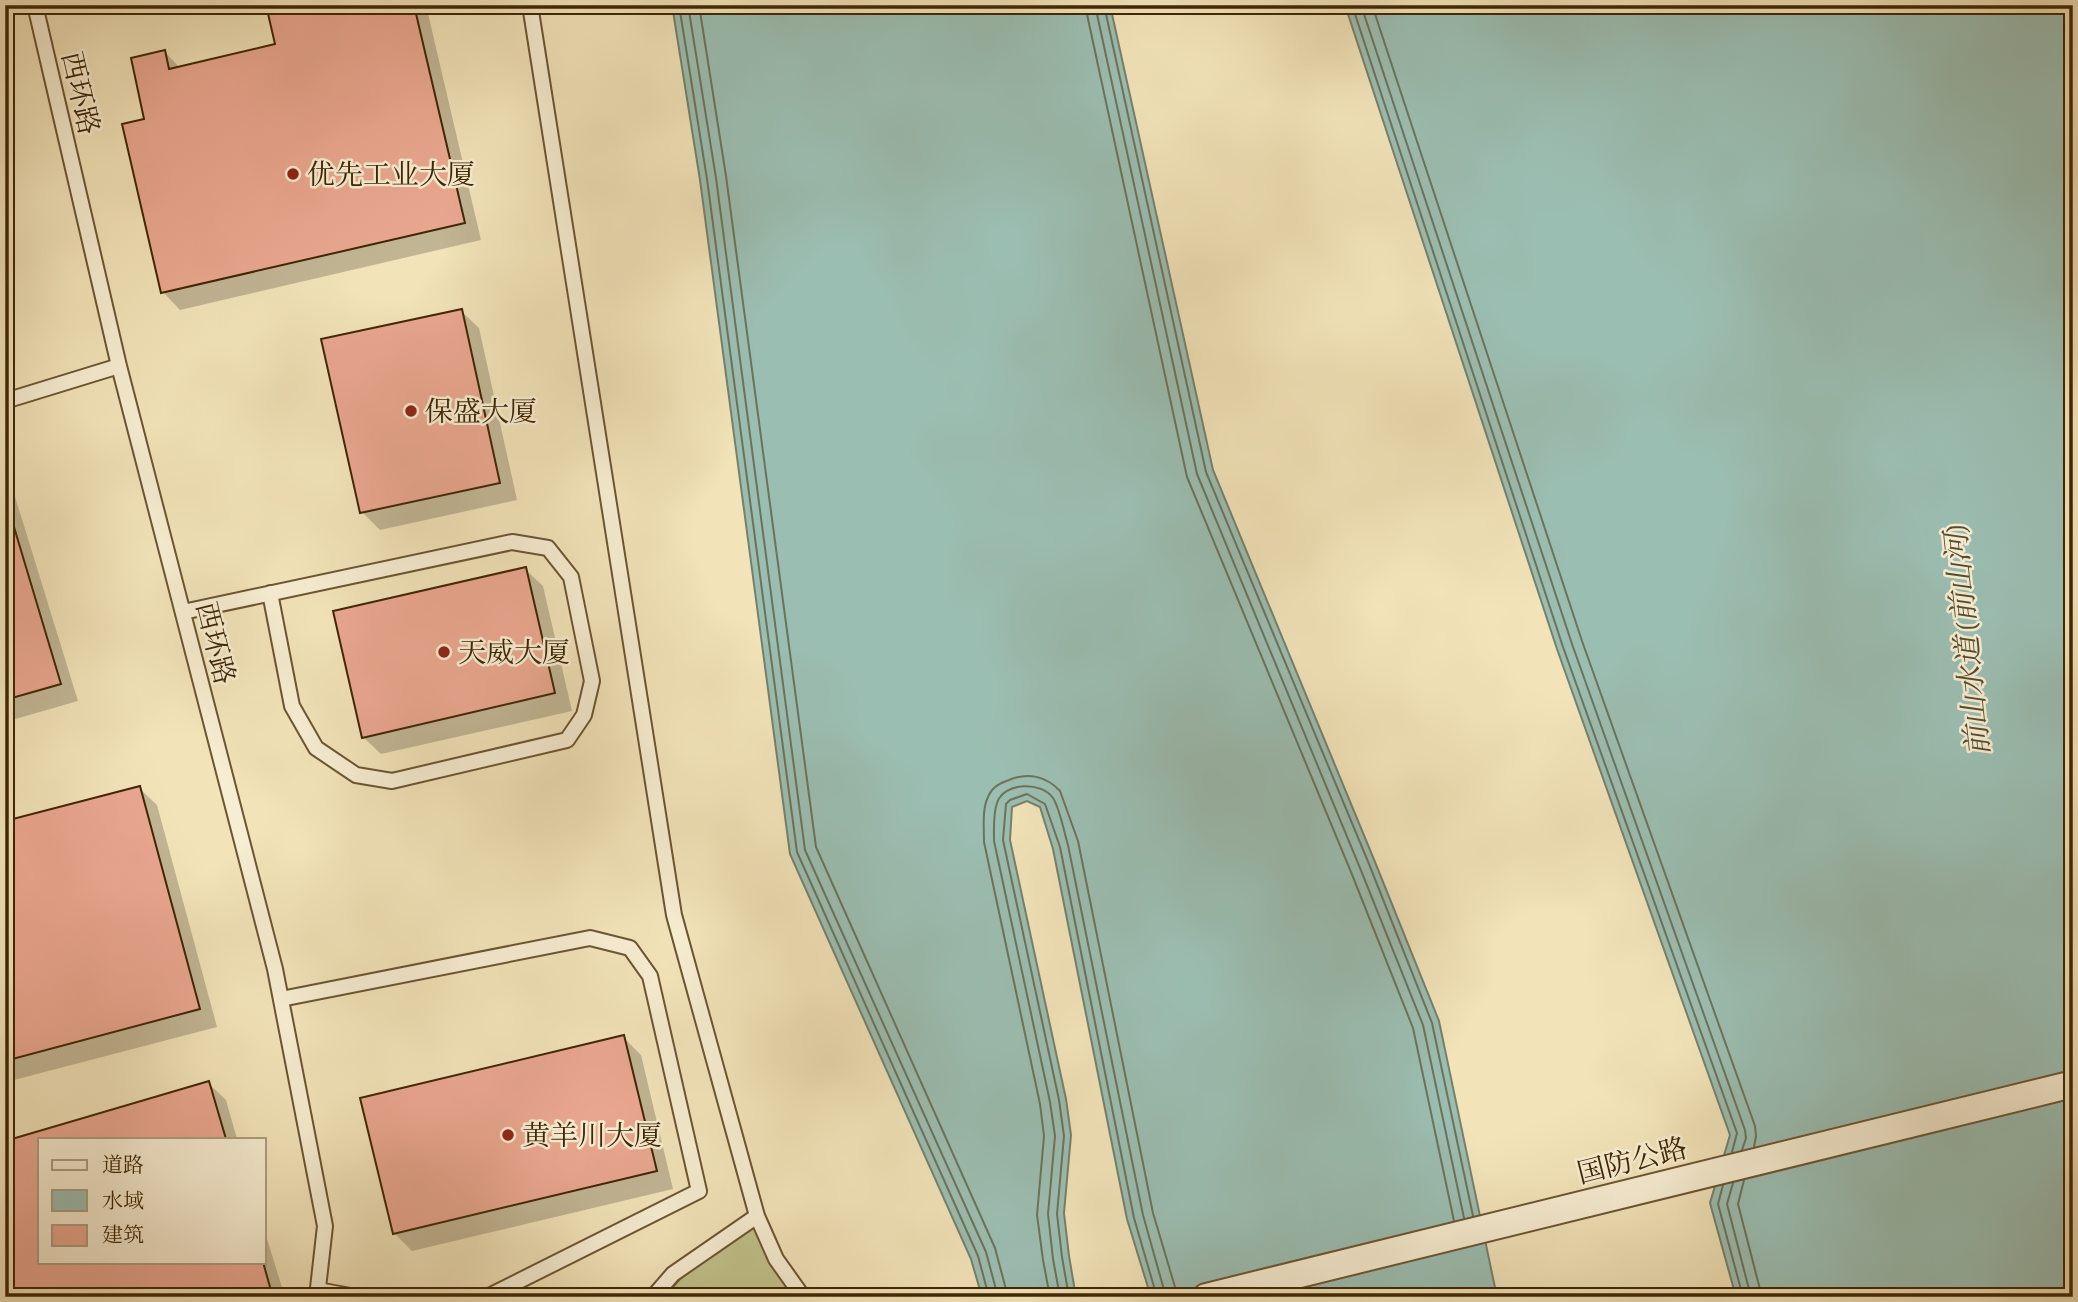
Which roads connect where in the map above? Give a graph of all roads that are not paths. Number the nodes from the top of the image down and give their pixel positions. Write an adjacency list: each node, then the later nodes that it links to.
1 (35, 5): 3 (lane, 西环路)
2 (530, 5): 9 (lane)
3 (119, 366): 4 (lane); 6 (lane, 西环路)
4 (5, 401)
5 (270, 593): 5 (lane); 6 (lane)
6 (183, 612): 7 (lane, 西环路)
7 (281, 999): 10 (lane, 西环路); 12 (lane)
8 (2073, 1084): 15 (street, 国防公路)
9 (757, 1216): 13 (lane); 14 (lane)
10 (318, 1293): 11 (lane)
11 (356, 1297)
12 (487, 1297)
13 (653, 1297)
14 (803, 1297)
15 (1206, 1297)

